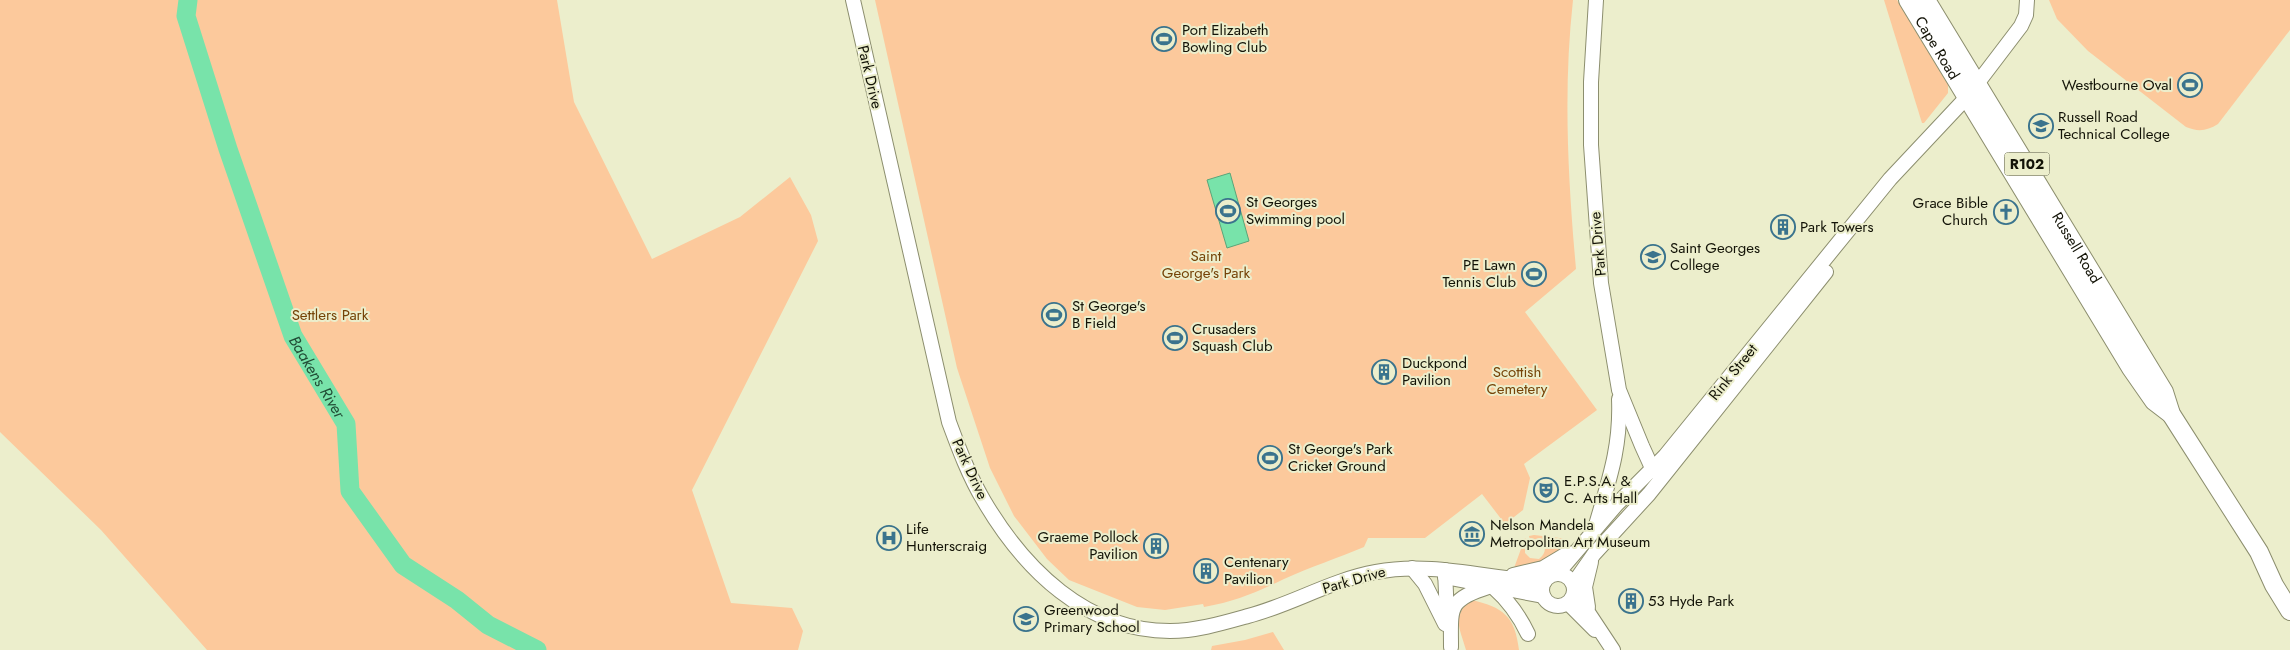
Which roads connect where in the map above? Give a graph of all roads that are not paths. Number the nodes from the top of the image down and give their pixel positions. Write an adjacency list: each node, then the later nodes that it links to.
1 (853, 0): 13 (street, Park Drive)
2 (1596, 0): 8 (street, Park Drive)
3 (1908, 0): 7 (main road, Cape Road / R102)
4 (1926, 0): 6 (main road, Cape Road / R102)
5 (2027, 0): 6 (street, Rink Street)
6 (1977, 83): 7 (street, Rink Street); 9 (main road, Russell Road / R102)
7 (1967, 98): 9 (main road, Russell Road / R102); 10 (street, Rink Street)
8 (1619, 390): 10 (street, Park Drive); 11 (street)
9 (2171, 414): 20 (main road, Russell Road / R102)
10 (1657, 473): 11 (street, Rink Street); 12 (street, Rink Street)
11 (1591, 533): 15 (street, Rink Street); 17 (street)
12 (1594, 554): 18 (street, Rink Street); 21 (street)
13 (1412, 568): 14 (street, Park Drive); 22 (street)
14 (1440, 572): 17 (street, Park Drive); 22 (street)
15 (1557, 574): 16 (street); 18 (street)
16 (1544, 582): 17 (street, Park Drive); 19 (street)
17 (1495, 584): 19 (street, Park Drive); 23 (street); 25 (street)
18 (1572, 593): 19 (street); 21 (street); 24 (street)
19 (1543, 596)
20 (2290, 611)
21 (1590, 613): 24 (street)
22 (1447, 630): 25 (street)
23 (1528, 634)
24 (1601, 635): 26 (street)
25 (1452, 649)
26 (1613, 650)

